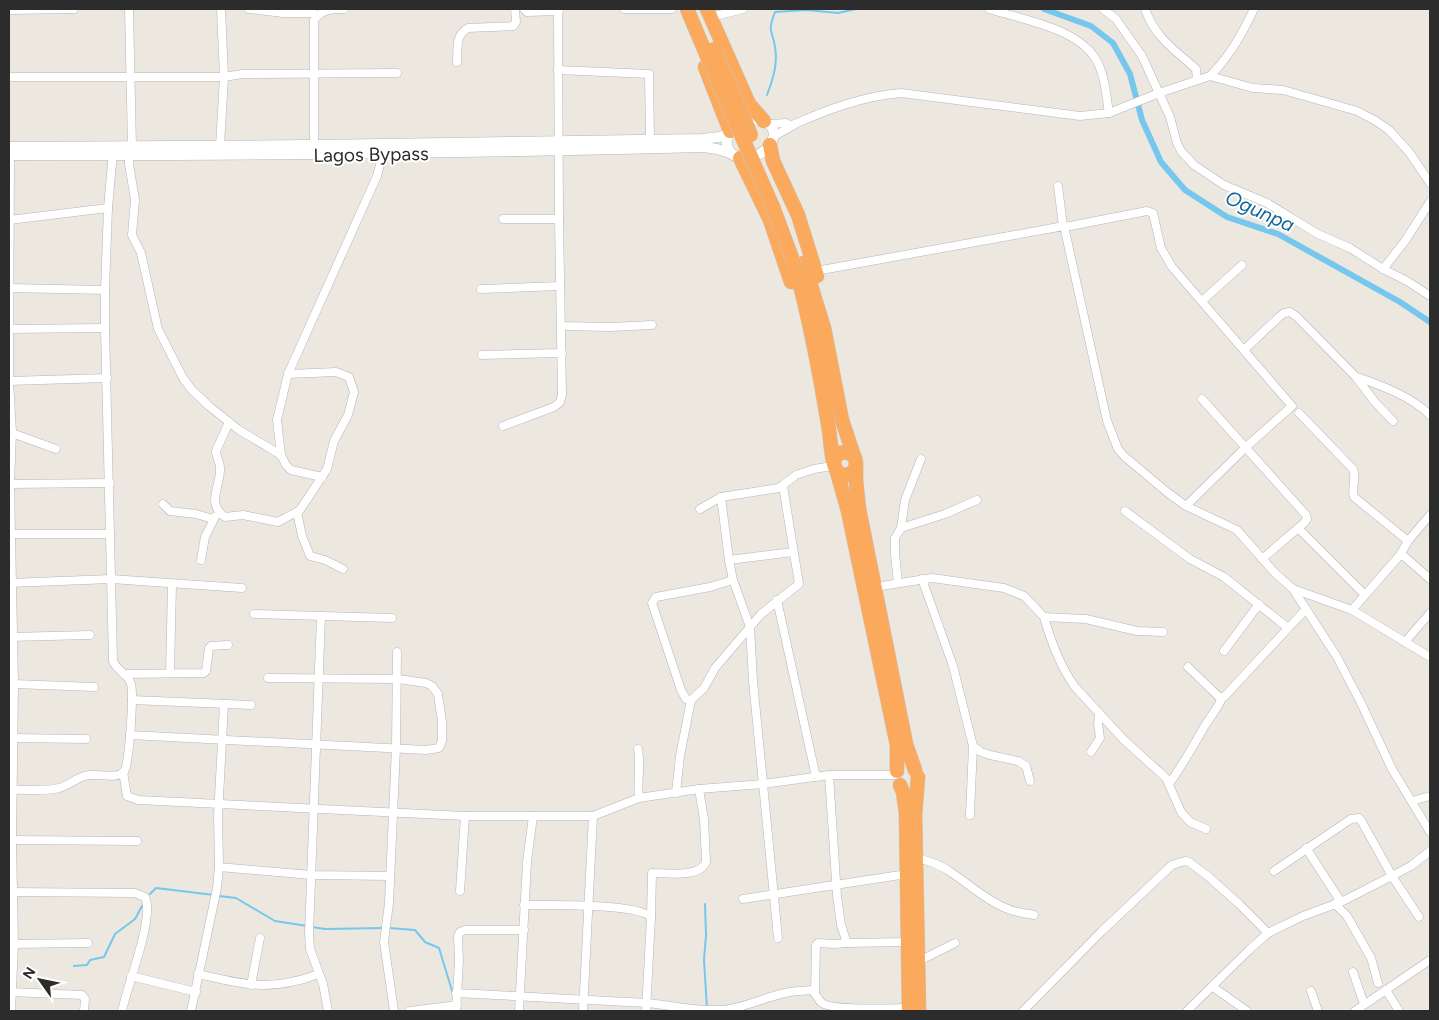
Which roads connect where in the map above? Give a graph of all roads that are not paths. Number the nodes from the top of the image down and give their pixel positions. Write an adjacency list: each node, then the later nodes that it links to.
1 (74, 9): 18 (street)
2 (129, 9): 27 (street)
3 (221, 9): 30 (street)
4 (249, 9): 21 (street)
5 (344, 9): 21 (street)
6 (515, 9): 23 (street)
7 (524, 9): 19 (street)
8 (624, 9): 9 (street)
9 (672, 9)
10 (681, 9): 37 (highway)
11 (687, 9): 57 (highway, bridge)
12 (697, 9): 57 (highway, bridge)
13 (743, 9): 20 (street)
14 (989, 9): 33 (street)
15 (1103, 9): 32 (street)
16 (1145, 9): 31 (street)
17 (1254, 9): 28 (street)
18 (9, 10)
19 (558, 10): 24 (street)
20 (711, 11): 22 (highway)
21 (318, 15): 26 (street)
22 (727, 56): 35 (highway); 36 (street)
23 (457, 62)
24 (558, 70): 38 (street); 42 (street)
25 (397, 73): 26 (street)
26 (314, 74): 30 (street); 41 (street)
27 (130, 76): 29 (street); 30 (street); 43 (street)
28 (1210, 76): 31 (street); 48 (street)
29 (9, 77)
30 (224, 77): 40 (street)
31 (1197, 80): 32 (street)
32 (1157, 93): 33 (street); 58 (street)
33 (1109, 113): 34 (street)
34 (805, 120): 36 (street); 39 (street)
35 (767, 122): 36 (street); 37 (main road); 39 (main road)
36 (790, 126)
37 (729, 133): 38 (main road, Lagos Bypass); 47 (main road)
38 (650, 139): 42 (main road, Lagos Bypass)
39 (772, 141): 47 (main road); 57 (highway)
40 (220, 146): 41 (main road, Lagos Bypass); 43 (main road, Lagos Bypass)
41 (314, 146): 42 (main road, Lagos Bypass)
42 (559, 146): 46 (main road, Lagos Bypass); 47 (main road, Lagos Bypass); 53 (street)
43 (131, 151): 45 (main road, Lagos Bypass); 46 (main road, Lagos Bypass); 81 (street)
44 (9, 152): 45 (main road, Lagos Bypass); 54 (street)
45 (113, 152): 51 (street)
46 (382, 154): 73 (street)
47 (736, 156): 69 (highway)
48 (1430, 183)
49 (1058, 186): 55 (street)
50 (1430, 202): 58 (street)
51 (108, 208): 54 (street); 62 (street)
52 (503, 219): 53 (street)
53 (558, 219): 59 (street)
54 (9, 220): 60 (street)
55 (1064, 227): 57 (street); 64 (street); 97 (street)
56 (1242, 265): 64 (street)
57 (805, 267): 69 (highway)
58 (1383, 269): 63 (street)
59 (560, 286): 61 (street); 65 (street)
60 (9, 288): 62 (street); 68 (street)
61 (481, 288)
62 (105, 290): 67 (street)
63 (1430, 296)
64 (1202, 301): 70 (street)
65 (561, 326): 66 (street); 71 (street)
66 (652, 326)
67 (105, 328): 68 (street); 75 (street)
68 (9, 329): 76 (street)
69 (818, 331): 88 (highway); 89 (highway)
70 (1244, 350): 74 (street); 84 (street)
71 (562, 353): 72 (street); 82 (street)
72 (482, 355)
73 (288, 374): 86 (street); 90 (street)
74 (1356, 377): 79 (street); 80 (street)
75 (107, 378): 76 (street); 91 (street)
76 (9, 381): 83 (street)
77 (1202, 399): 84 (street)
78 (1299, 413): 108 (street)
79 (1430, 415)
80 (1393, 421)
81 (229, 422): 86 (street); 99 (street)
82 (503, 426)
83 (10, 432): 85 (street); 92 (street)
84 (1246, 447): 97 (street); 105 (street)
85 (56, 449)
86 (281, 455): 90 (street)
87 (921, 459): 104 (street)
88 (855, 460): 89 (highway); 89 (highway); 122 (highway)
89 (835, 466): 93 (street); 172 (highway)
90 (322, 477): 101 (street)
91 (110, 483): 92 (street); 107 (street)
92 (10, 484): 106 (street)
93 (783, 486): 94 (street); 109 (street)
94 (721, 496): 98 (street); 113 (street)
95 (977, 500): 104 (street)
96 (164, 504): 103 (street)
97 (1186, 506): 111 (street)
98 (700, 509)
99 (218, 511): 101 (street); 103 (street)
100 (1126, 511): 127 (street)
101 (297, 512): 114 (street)
102 (1430, 515): 108 (street)
103 (213, 519): 112 (street)
104 (901, 528): 120 (street)
105 (1298, 528): 111 (street); 125 (street)
106 (10, 534): 107 (street); 119 (street)
107 (110, 534): 115 (street)
108 (1408, 541): 110 (street)
109 (793, 552): 113 (street); 126 (street)
110 (1400, 555): 117 (street); 125 (street)
111 (1262, 559): 124 (street)
112 (201, 560)
113 (729, 560): 118 (street)
114 (343, 569)
115 (112, 579): 119 (street); 121 (street); 147 (street)
116 (922, 579): 120 (street); 133 (street); 164 (street)
117 (1430, 579)
118 (734, 580): 135 (street); 155 (street)
119 (10, 583): 139 (street)
120 (898, 583): 122 (street)
121 (172, 584): 123 (street); 146 (street)
122 (876, 586): 169 (highway)
123 (242, 588)
124 (1293, 589): 128 (street); 129 (street)
125 (1364, 596): 129 (street)
126 (777, 600): 135 (street); 171 (street)
127 (1259, 604): 136 (street); 142 (street)
128 (1306, 609): 136 (street); 181 (street)
129 (1352, 610): 140 (street)
130 (1430, 613): 140 (street)
131 (254, 614): 132 (street)
132 (321, 616): 134 (street); 149 (street)
133 (1044, 617): 137 (street); 158 (street)
134 (392, 618)
135 (750, 627): 155 (street); 174 (street)
136 (1288, 628): 153 (street)
137 (1163, 632)
138 (90, 635): 139 (street)
139 (11, 637): 151 (street)
140 (1405, 642): 144 (street)
141 (228, 645): 146 (street)
142 (1224, 651)
143 (397, 652): 150 (street)
144 (1430, 658)
145 (1188, 667): 153 (street)
146 (170, 673): 147 (street)
147 (124, 674): 154 (street)
148 (268, 678): 149 (street)
149 (320, 678): 150 (street); 163 (street)
150 (398, 679): 165 (street); 165 (street)
151 (14, 684): 152 (street); 160 (street)
152 (94, 687)
153 (1222, 698): 175 (street)
154 (132, 700): 156 (street); 159 (street)
155 (691, 700): 178 (street)
156 (224, 704): 157 (street); 162 (street)
157 (251, 705)
158 (1099, 712): 167 (street); 175 (street)
159 (130, 735): 162 (street); 168 (street)
160 (11, 738): 161 (street); 177 (street)
161 (86, 739)
162 (222, 740): 163 (street); 182 (street)
163 (316, 744): 165 (street); 183 (street)
164 (973, 746): 173 (street); 185 (street)
165 (396, 748): 184 (street)
166 (638, 749): 180 (street)
167 (1091, 752)
168 (123, 772): 177 (street); 182 (street)
169 (916, 773): 172 (highway); 195 (highway)
170 (829, 775): 171 (street); 172 (street); 202 (street)
171 (816, 777): 174 (street)
172 (898, 777): 198 (highway)
173 (1030, 781)
174 (763, 784): 176 (street); 205 (street)
175 (1169, 784): 189 (street)
176 (699, 788): 178 (street); 211 (street)
177 (11, 790): 191 (street)
178 (676, 793): 180 (street)
179 (1430, 796): 181 (street)
180 (639, 798): 188 (street)
181 (1412, 801): 190 (street)
182 (219, 804): 183 (street); 196 (street)
183 (314, 810): 184 (street); 199 (street)
184 (392, 813): 186 (street); 200 (street)
185 (970, 815)
186 (465, 816): 187 (street); 203 (street)
187 (533, 816): 188 (street); 208 (street)
188 (594, 816): 209 (street)
189 (1206, 829)
190 (1430, 832)
191 (10, 840): 192 (street); 204 (street)
192 (137, 841)
193 (1306, 848): 197 (street); 201 (street); 207 (street)
194 (1430, 851): 201 (street)
195 (917, 858): 210 (street); 223 (highway)
196 (219, 867): 199 (street); 225 (street)
197 (1274, 871)
198 (907, 874): 202 (street); 218 (highway)
199 (311, 876): 200 (street); 226 (street)
200 (390, 876): 250 (street)
201 (1392, 876): 207 (street); 212 (street)
202 (836, 886): 205 (street); 217 (street)
203 (460, 891)
204 (11, 892): 221 (street); 227 (street)
205 (774, 894): 206 (street); 216 (street)
206 (743, 899)
207 (1338, 903): 214 (street); 228 (street)
208 (524, 905): 209 (street); 213 (street)
209 (589, 907): 211 (street); 238 (street)
210 (1034, 914)
211 (651, 917): 240 (street)
212 (1419, 917)
213 (524, 930): 235 (street); 237 (street)
214 (1268, 933): 230 (street); 254 (street)
215 (260, 938): 229 (street)
216 (778, 938)
217 (847, 942): 218 (street); 236 (street)
218 (908, 942): 244 (highway)
219 (88, 943): 221 (street)
220 (955, 943): 223 (street)
221 (11, 944): 233 (street)
222 (1430, 960): 231 (street)
223 (918, 961): 244 (highway)
224 (1353, 972): 239 (street)
225 (198, 974): 229 (street); 234 (street)
226 (319, 974): 229 (street); 249 (street)
227 (131, 976): 234 (street); 247 (street)
228 (1378, 983)
229 (251, 985)
230 (1213, 987): 255 (street); 256 (street)
231 (1386, 990): 239 (street); 259 (street)
232 (1311, 991): 257 (street)
233 (10, 992): 245 (street); 246 (street)
234 (196, 992): 248 (street)
235 (456, 993): 237 (street); 241 (street)
236 (815, 993): 242 (street); 243 (street)
237 (520, 996): 238 (street); 252 (street)
238 (584, 1000): 240 (street); 253 (street)
239 (1364, 1004): 258 (street)
240 (646, 1007): 243 (street)
241 (456, 1008): 251 (street)
242 (826, 1008): 244 (street)
243 (684, 1010)
244 (913, 1010)
245 (11, 1011)
246 (84, 1011)
247 (122, 1011)
248 (191, 1011)
249 (328, 1011)
250 (394, 1011)
251 (410, 1011)
252 (519, 1011)
253 (583, 1011)
254 (1023, 1011)
255 (1187, 1011)
256 (1247, 1011)
257 (1318, 1011)
258 (1355, 1011)
259 (1399, 1011)

